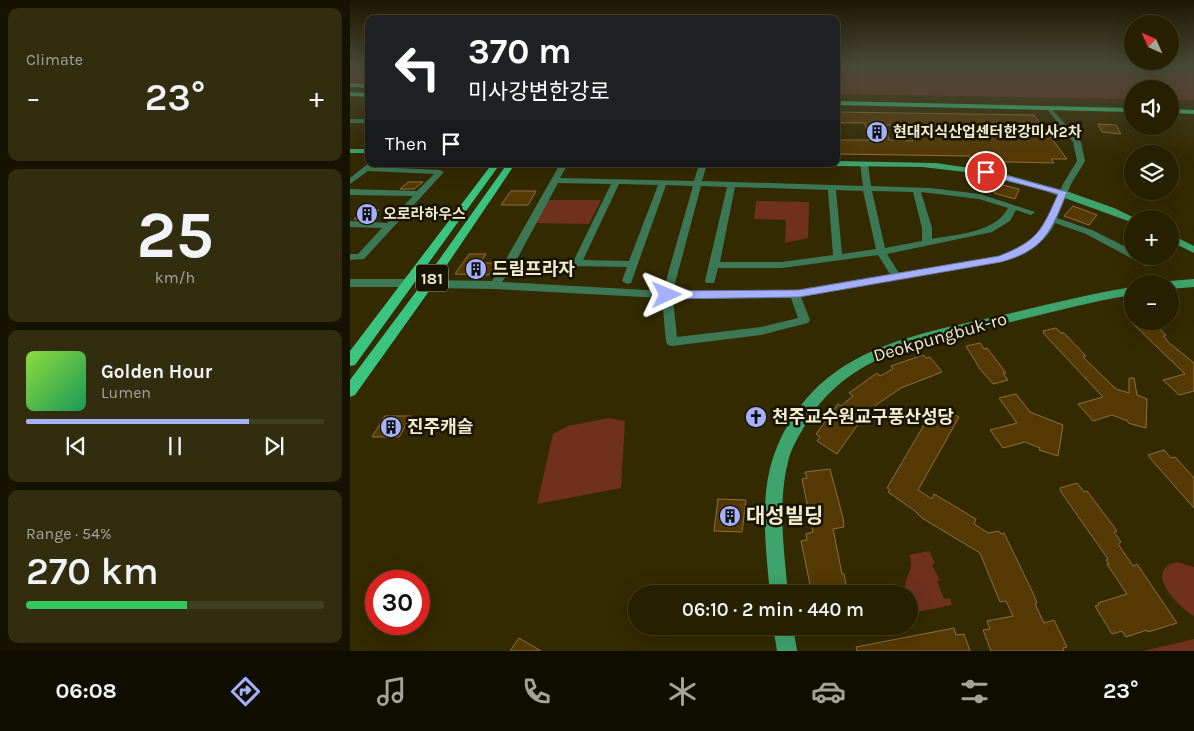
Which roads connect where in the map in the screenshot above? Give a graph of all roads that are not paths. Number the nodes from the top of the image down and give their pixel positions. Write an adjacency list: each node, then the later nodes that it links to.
1 (840, 99): 2 (main road)
2 (880, 102): 3 (main road); 5 (main road); 7 (main road)
3 (1124, 105)
4 (1179, 105): 6 (main road)
5 (840, 106)
6 (1194, 106)
7 (1050, 109): 8 (main road); 33 (street)
8 (1124, 110)
9 (1179, 111): 10 (main road)
10 (1194, 112)
11 (350, 121): 12 (street)
12 (365, 121)
13 (350, 151): 14 (street)
14 (365, 151)
15 (840, 164): 16 (street)
16 (864, 164): 30 (street); 33 (street)
17 (368, 167): 25 (street)
18 (381, 167): 34 (street)
19 (494, 167): 56 (main road, 181)
20 (509, 167): 58 (main road, 181)
21 (562, 167): 23 (street)
22 (702, 167): 27 (street)
23 (555, 180): 24 (street); 48 (street)
24 (616, 181): 26 (street); 49 (street)
25 (350, 182)
26 (663, 182): 27 (street); 50 (street)
27 (698, 183): 28 (street); 63 (street)
28 (732, 184): 29 (street); 51 (street)
29 (832, 187): 30 (street); 47 (street)
30 (867, 188): 31 (street); 45 (street)
31 (916, 189): 35 (street); 42 (street)
32 (350, 192): 34 (street)
33 (1063, 192): 37 (street); 38 (street)
34 (420, 194): 40 (street)
35 (1013, 207): 36 (street); 42 (street)
36 (1031, 212)
37 (1124, 217)
38 (1052, 218): 43 (street); 52 (street)
39 (350, 224): 40 (street)
40 (390, 226): 46 (street)
41 (1179, 242): 44 (street)
42 (927, 243): 45 (street)
43 (1124, 250)
44 (1194, 250)
45 (881, 252): 47 (street); 52 (street)
46 (350, 256)
47 (838, 258): 51 (street)
48 (510, 262): 49 (street); 60 (street)
49 (577, 263): 50 (street)
50 (633, 264): 53 (street)
51 (714, 265): 54 (street)
52 (896, 276): 62 (street)
53 (627, 281)
54 (710, 281)
55 (350, 282): 56 (street)
56 (408, 283): 64 (main road, 181)
57 (1194, 283): 59 (street)
58 (428, 284): 60 (street); 65 (main road, 181)
59 (1179, 284)
60 (495, 285): 63 (street)
61 (1124, 293): 66 (street, Deokpungbuk-ro)
62 (795, 294): 63 (street); 63 (street)
63 (667, 295)
64 (350, 361)
65 (350, 391)
66 (778, 585)
67 (784, 635): 68 (street)
68 (787, 651)

